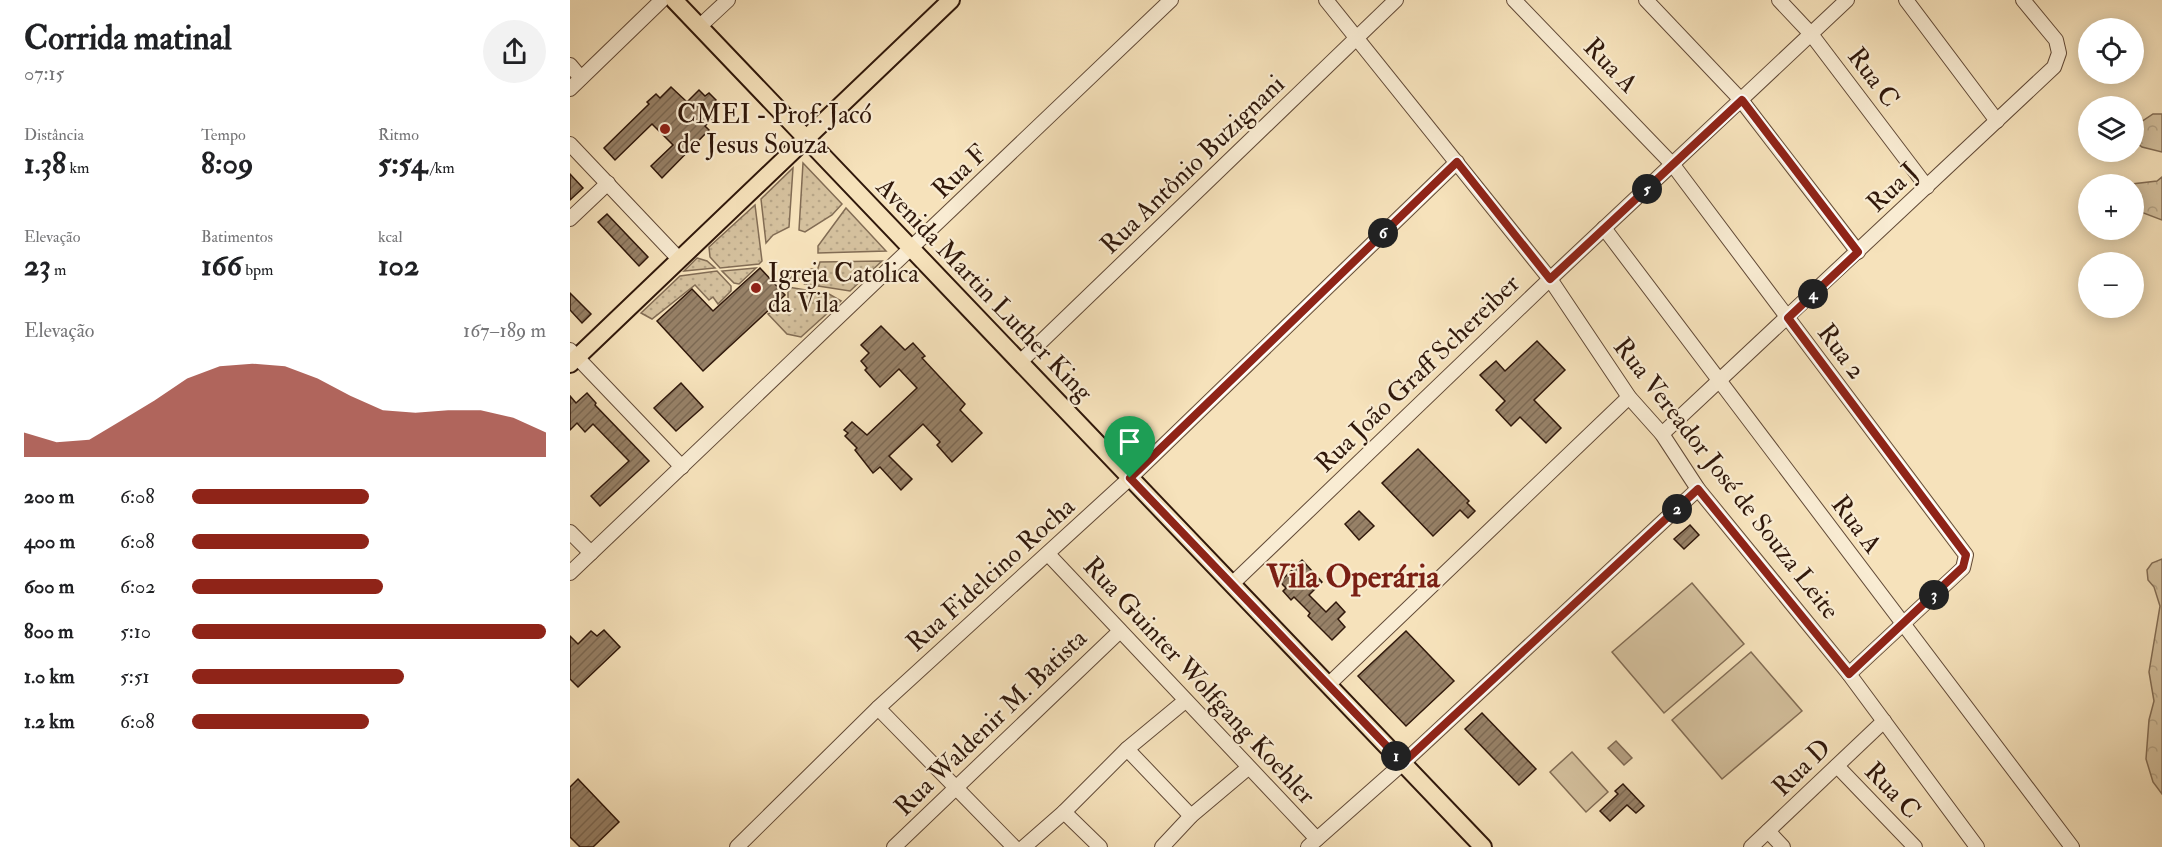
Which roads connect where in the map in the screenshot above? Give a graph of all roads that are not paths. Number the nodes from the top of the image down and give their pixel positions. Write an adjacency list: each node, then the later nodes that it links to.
1 (662, 0): 18 (street)
2 (674, 0): 14 (main road, Avenida Martin Luther King)
3 (729, 0): 14 (street)
4 (951, 0): 22 (main road)
5 (1171, 0): 30 (street, Rua F)
6 (1326, 0): 16 (street, Rua Vereador José de Souza Leite)
7 (1396, 0): 16 (street, Rua Antônio Buzignani)
8 (1514, 0): 25 (street, Rua A)
9 (1646, 0): 20 (street)
10 (1779, 0): 15 (street, Rua C)
11 (1847, 0): 15 (street, Rua João Graff Schereiber)
12 (1906, 0): 21 (street)
13 (2023, 0): 21 (street, Rua J)
14 (700, 26): 22 (main road, Avenida Martin Luther King)
15 (1811, 34): 20 (street, Rua João Graff Schereiber); 27 (street, Rua C)
16 (1356, 40): 24 (street, Rua Vereador José de Souza Leite); 36 (street, Rua Antônio Buzignani)
17 (570, 65): 18 (street)
18 (581, 78): 19 (street)
19 (570, 88)
20 (1742, 100): 25 (street, Rua João Graff Schereiber); 31 (street)
21 (1997, 121): 27 (street, Rua J)
22 (806, 139): 30 (main road, Avenida Martin Luther King); 32 (main road)
23 (570, 144): 26 (street)
24 (1457, 162): 33 (street, Rua Vereador José de Souza Leite); 41 (street, Rua Fidelcino Rocha)
25 (1673, 165): 29 (street, Rua João Graff Schereiber); 34 (street, Rua 2)
26 (608, 183): 28 (street); 32 (street)
27 (1927, 187): 31 (street, Rua J)
28 (570, 219)
29 (1604, 228): 33 (street, Rua João Graff Schereiber); 37 (street, Rua A)
30 (912, 249): 36 (main road, Avenida Martin Luther King); 40 (street, Rua F)
31 (1858, 252): 34 (street, Rua J)
32 (679, 259): 35 (main road)
33 (1550, 279): 38 (street, Rua Vereador José de Souza Leite); 47 (street, Rua João Graff Schereiber)
34 (1788, 318): 37 (street, Rua J); 48 (street, Rua 2)
35 (572, 357): 40 (street)
36 (1020, 362): 41 (main road, Avenida Martin Luther King)
37 (1719, 382): 39 (street, Rua J); 48 (street, Rua A)
38 (1629, 397): 39 (street, Rua Vereador José de Souza Leite); 51 (street)
39 (1662, 434): 42 (street, Rua Vereador José de Souza Leite)
40 (682, 467): 44 (street, Rua F)
41 (1130, 478): 45 (street, Rua Fidelcino Rocha); 47 (main road, Avenida Martin Luther King)
42 (1698, 489): 50 (street, Rua Vereador José de Souza Leite); 56 (street)
43 (570, 532): 44 (street)
44 (591, 554): 46 (street, Rua F)
45 (1048, 554): 49 (street, Rua Guinter Wolfgang Koehler); 53 (street, Rua Fidelcino Rocha)
46 (570, 573)
47 (1232, 584): 51 (main road, Avenida Martin Luther King)
48 (1903, 624): 50 (street); 75 (street, Rua A)
49 (1120, 631): 52 (street, Rua Guinter Wolfgang Koehler); 59 (street, Rua Waldenir M. Batista)
50 (1849, 674): 54 (street, Rua Vereador José de Souza Leite)
51 (1329, 686): 56 (main road, Avenida Martin Luther King)
52 (1185, 701): 55 (street); 58 (street, Rua Guinter Wolfgang Koehler)
53 (878, 708): 59 (street); 64 (street, Rua Fidelcino Rocha)
54 (1884, 721): 57 (street, Rua D); 74 (street, Rua Vereador José de Souza Leite)
55 (1127, 749): 60 (street); 61 (street)
56 (1403, 763): 63 (street); 70 (main road, Avenida Martin Luther King)
57 (1837, 766): 62 (street, Rua D); 73 (street, Rua C)
58 (1248, 768): 61 (street); 63 (street, Rua Guinter Wolfgang Koehler)
59 (955, 789): 65 (street, Rua Waldenir M. Batista); 66 (street)
60 (1065, 812): 67 (street); 68 (street)
61 (1191, 816): 69 (street)
62 (1768, 831): 71 (street, Rua D); 72 (street)
63 (1312, 843)
64 (737, 847)
65 (894, 847)
66 (1014, 847)
67 (1024, 847)
68 (1100, 847)
69 (1162, 847)
70 (1483, 847)
71 (1751, 847)
72 (1783, 847)
73 (1915, 847)
74 (1977, 847)
75 (2072, 847)

